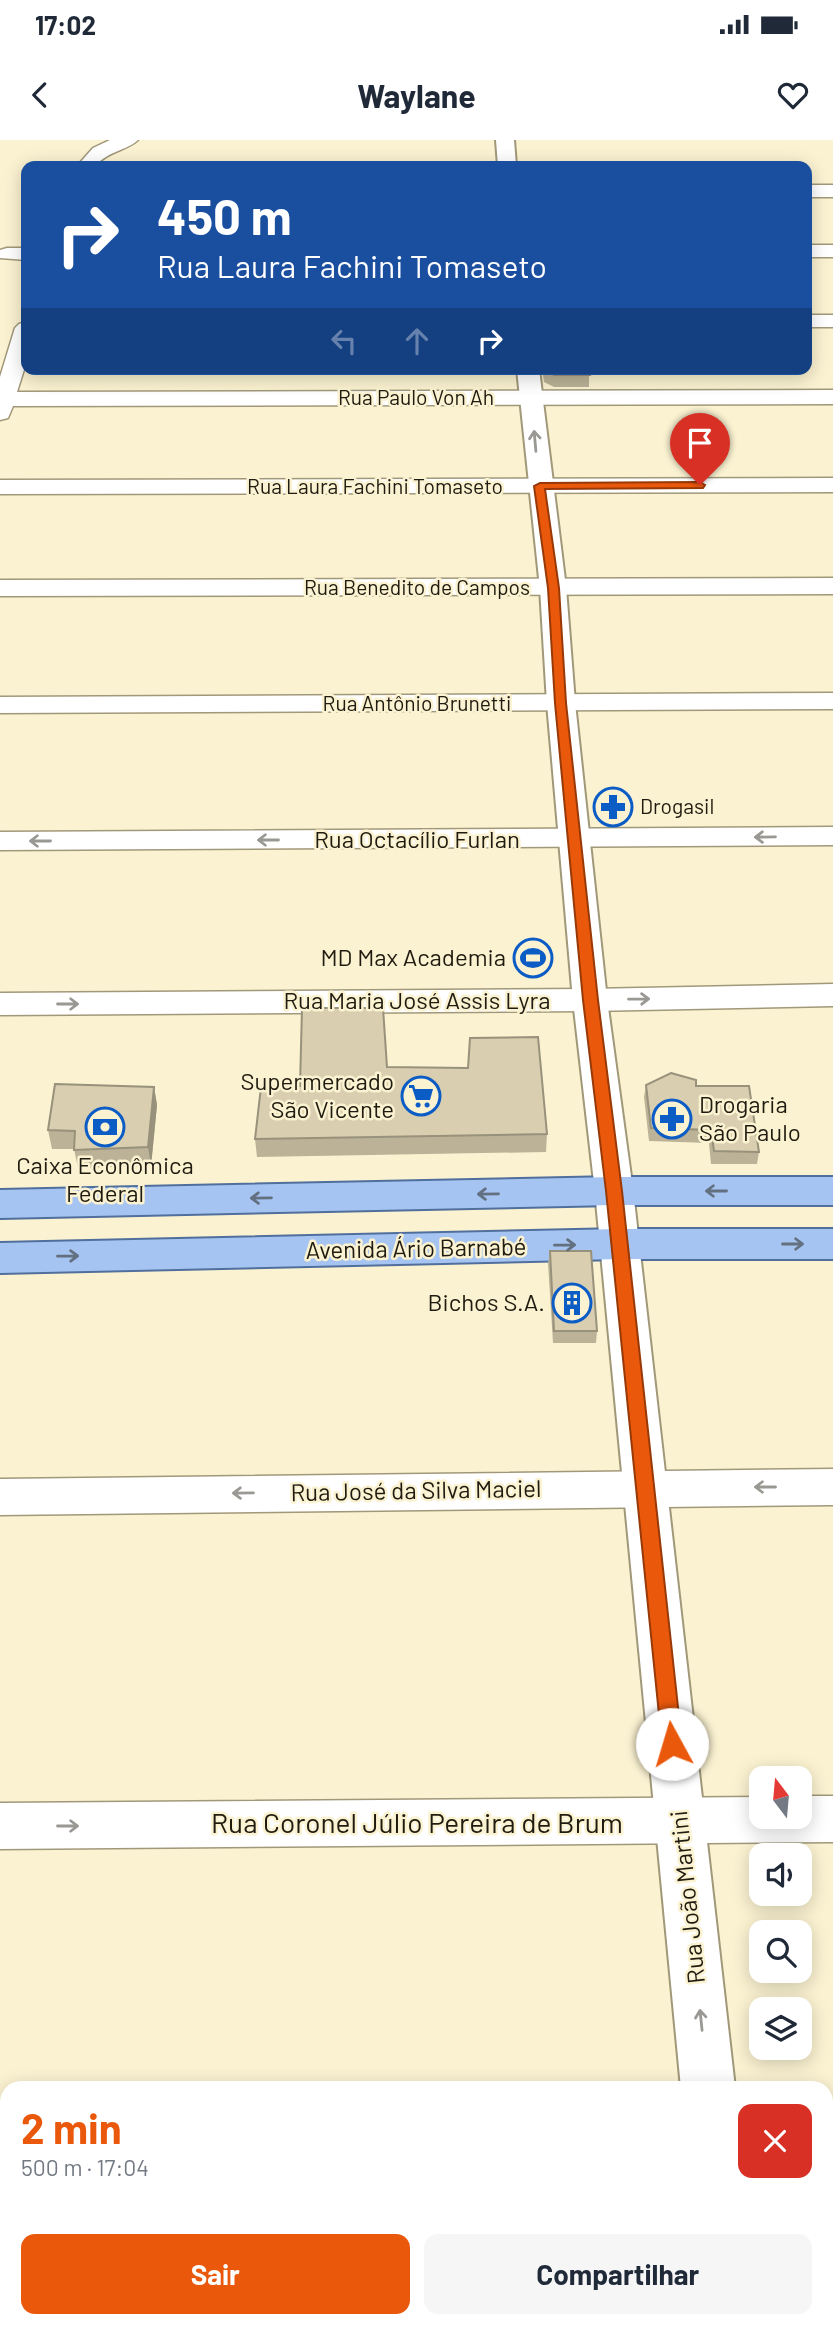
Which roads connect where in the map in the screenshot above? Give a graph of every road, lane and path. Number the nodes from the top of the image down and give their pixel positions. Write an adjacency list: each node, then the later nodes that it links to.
1 (129, 140): 3 (street)
2 (505, 140): 4 (street)
3 (89, 161)
4 (507, 161)
5 (812, 191): 6 (street)
6 (833, 191)
7 (812, 251): 8 (street)
8 (833, 251)
9 (812, 321): 10 (street)
10 (833, 321)
11 (21, 327): 14 (street)
12 (529, 383): 13 (street, Rua Paulo Von Ah); 14 (street, Rua Paulo Von Ah); 16 (street, Rua João Martini, one-way to 12)
13 (833, 397)
14 (1, 404)
15 (833, 485): 16 (street, Rua Laura Fachini Tomaseto)
16 (540, 486): 17 (street, Rua Laura Fachini Tomaseto); 20 (street, Rua João Martini)
17 (0, 487)
18 (833, 586): 20 (street, Rua Benedito de Campos)
19 (0, 588): 20 (street, Rua Benedito de Campos)
20 (553, 588): 22 (street, Rua João Martini)
21 (833, 701): 22 (street, Rua Antônio Brunetti)
22 (561, 703): 23 (street, Rua Antônio Brunetti); 25 (street, Rua João Martini)
23 (0, 705)
24 (833, 836): 25 (street, Rua Octacílio Furlan, one-way to 25)
25 (576, 839): 26 (street, Rua Octacílio Furlan, one-way to 26); 28 (street, Rua João Martini)
26 (0, 841)
27 (833, 995): 28 (street, Rua Maria José Assis Lyra, one-way to 27)
28 (590, 1000): 29 (street, Rua Maria José Assis Lyra, one-way to 28); 30 (street, Rua João Martini)
29 (0, 1004)
30 (614, 1191): 31 (main road, one-way to 30); 32 (main road, one-way to 32); 33 (street, Rua João Martini)
31 (833, 1191)
32 (0, 1204)
33 (620, 1244): 34 (main road, Avenida Ário Barnabé, one-way to 34); 35 (main road, Avenida Ário Barnabé, one-way to 33); 36 (street, Rua João Martini)
34 (833, 1244)
35 (0, 1258)
36 (645, 1487): 37 (street, Rua José da Silva Maciel, one-way to 36); 38 (street, Rua José da Silva Maciel, one-way to 38); 40 (street, Rua João Martini)
37 (833, 1487)
38 (0, 1497)
39 (833, 1819): 40 (street, Rua Coronel Júlio Pereira de Brum)
40 (680, 1821): 41 (street, Rua Coronel Júlio Pereira de Brum, one-way to 40); 42 (street, Rua João Martini, one-way to 40)
41 (0, 1826)
42 (707, 2081)

